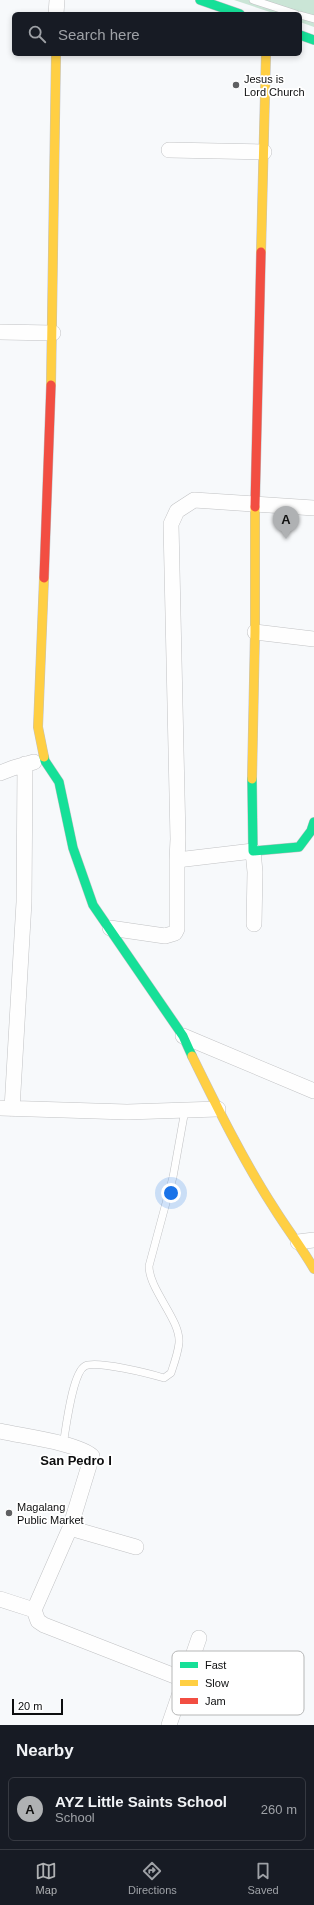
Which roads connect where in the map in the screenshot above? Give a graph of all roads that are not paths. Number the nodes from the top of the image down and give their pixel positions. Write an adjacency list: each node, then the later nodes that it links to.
1 (57, 0): 4 (street)
2 (200, 0): 5 (street)
3 (253, 0): 6 (lane)
4 (56, 12)
5 (234, 12)
6 (290, 12)
7 (302, 16): 8 (lane)
8 (314, 19)
9 (302, 36): 10 (street)
10 (314, 40)
11 (56, 56): 16 (street)
12 (266, 56): 14 (street)
13 (169, 150): 14 (street)
14 (264, 152): 17 (street)
15 (0, 332): 16 (street)
16 (53, 332): 21 (street)
17 (254, 504): 18 (street); 19 (street); 26 (street)
18 (314, 508)
19 (255, 632): 20 (street); 25 (street)
20 (314, 639)
21 (45, 761): 22 (street); 28 (street)
22 (25, 764): 23 (street); 31 (street)
23 (0, 773)
24 (314, 822): 25 (street)
25 (253, 851): 26 (street); 27 (street)
26 (177, 860): 28 (street)
27 (254, 924)
28 (110, 928): 29 (street)
29 (183, 1036): 30 (street); 32 (street)
30 (314, 1091)
31 (6, 1108): 33 (street)
32 (218, 1109): 33 (street); 35 (street)
33 (185, 1110): 38 (lane)
34 (314, 1240): 35 (street)
35 (298, 1242): 36 (street)
36 (314, 1269)
37 (0, 1431): 38 (street)
38 (63, 1444): 39 (street)
39 (70, 1528): 40 (street); 42 (street)
40 (136, 1548)
41 (0, 1599): 42 (street)
42 (34, 1610): 45 (street)
43 (199, 1638): 44 (street)
44 (195, 1651)
45 (172, 1675)
46 (173, 1715): 47 (street)
47 (169, 1725)

